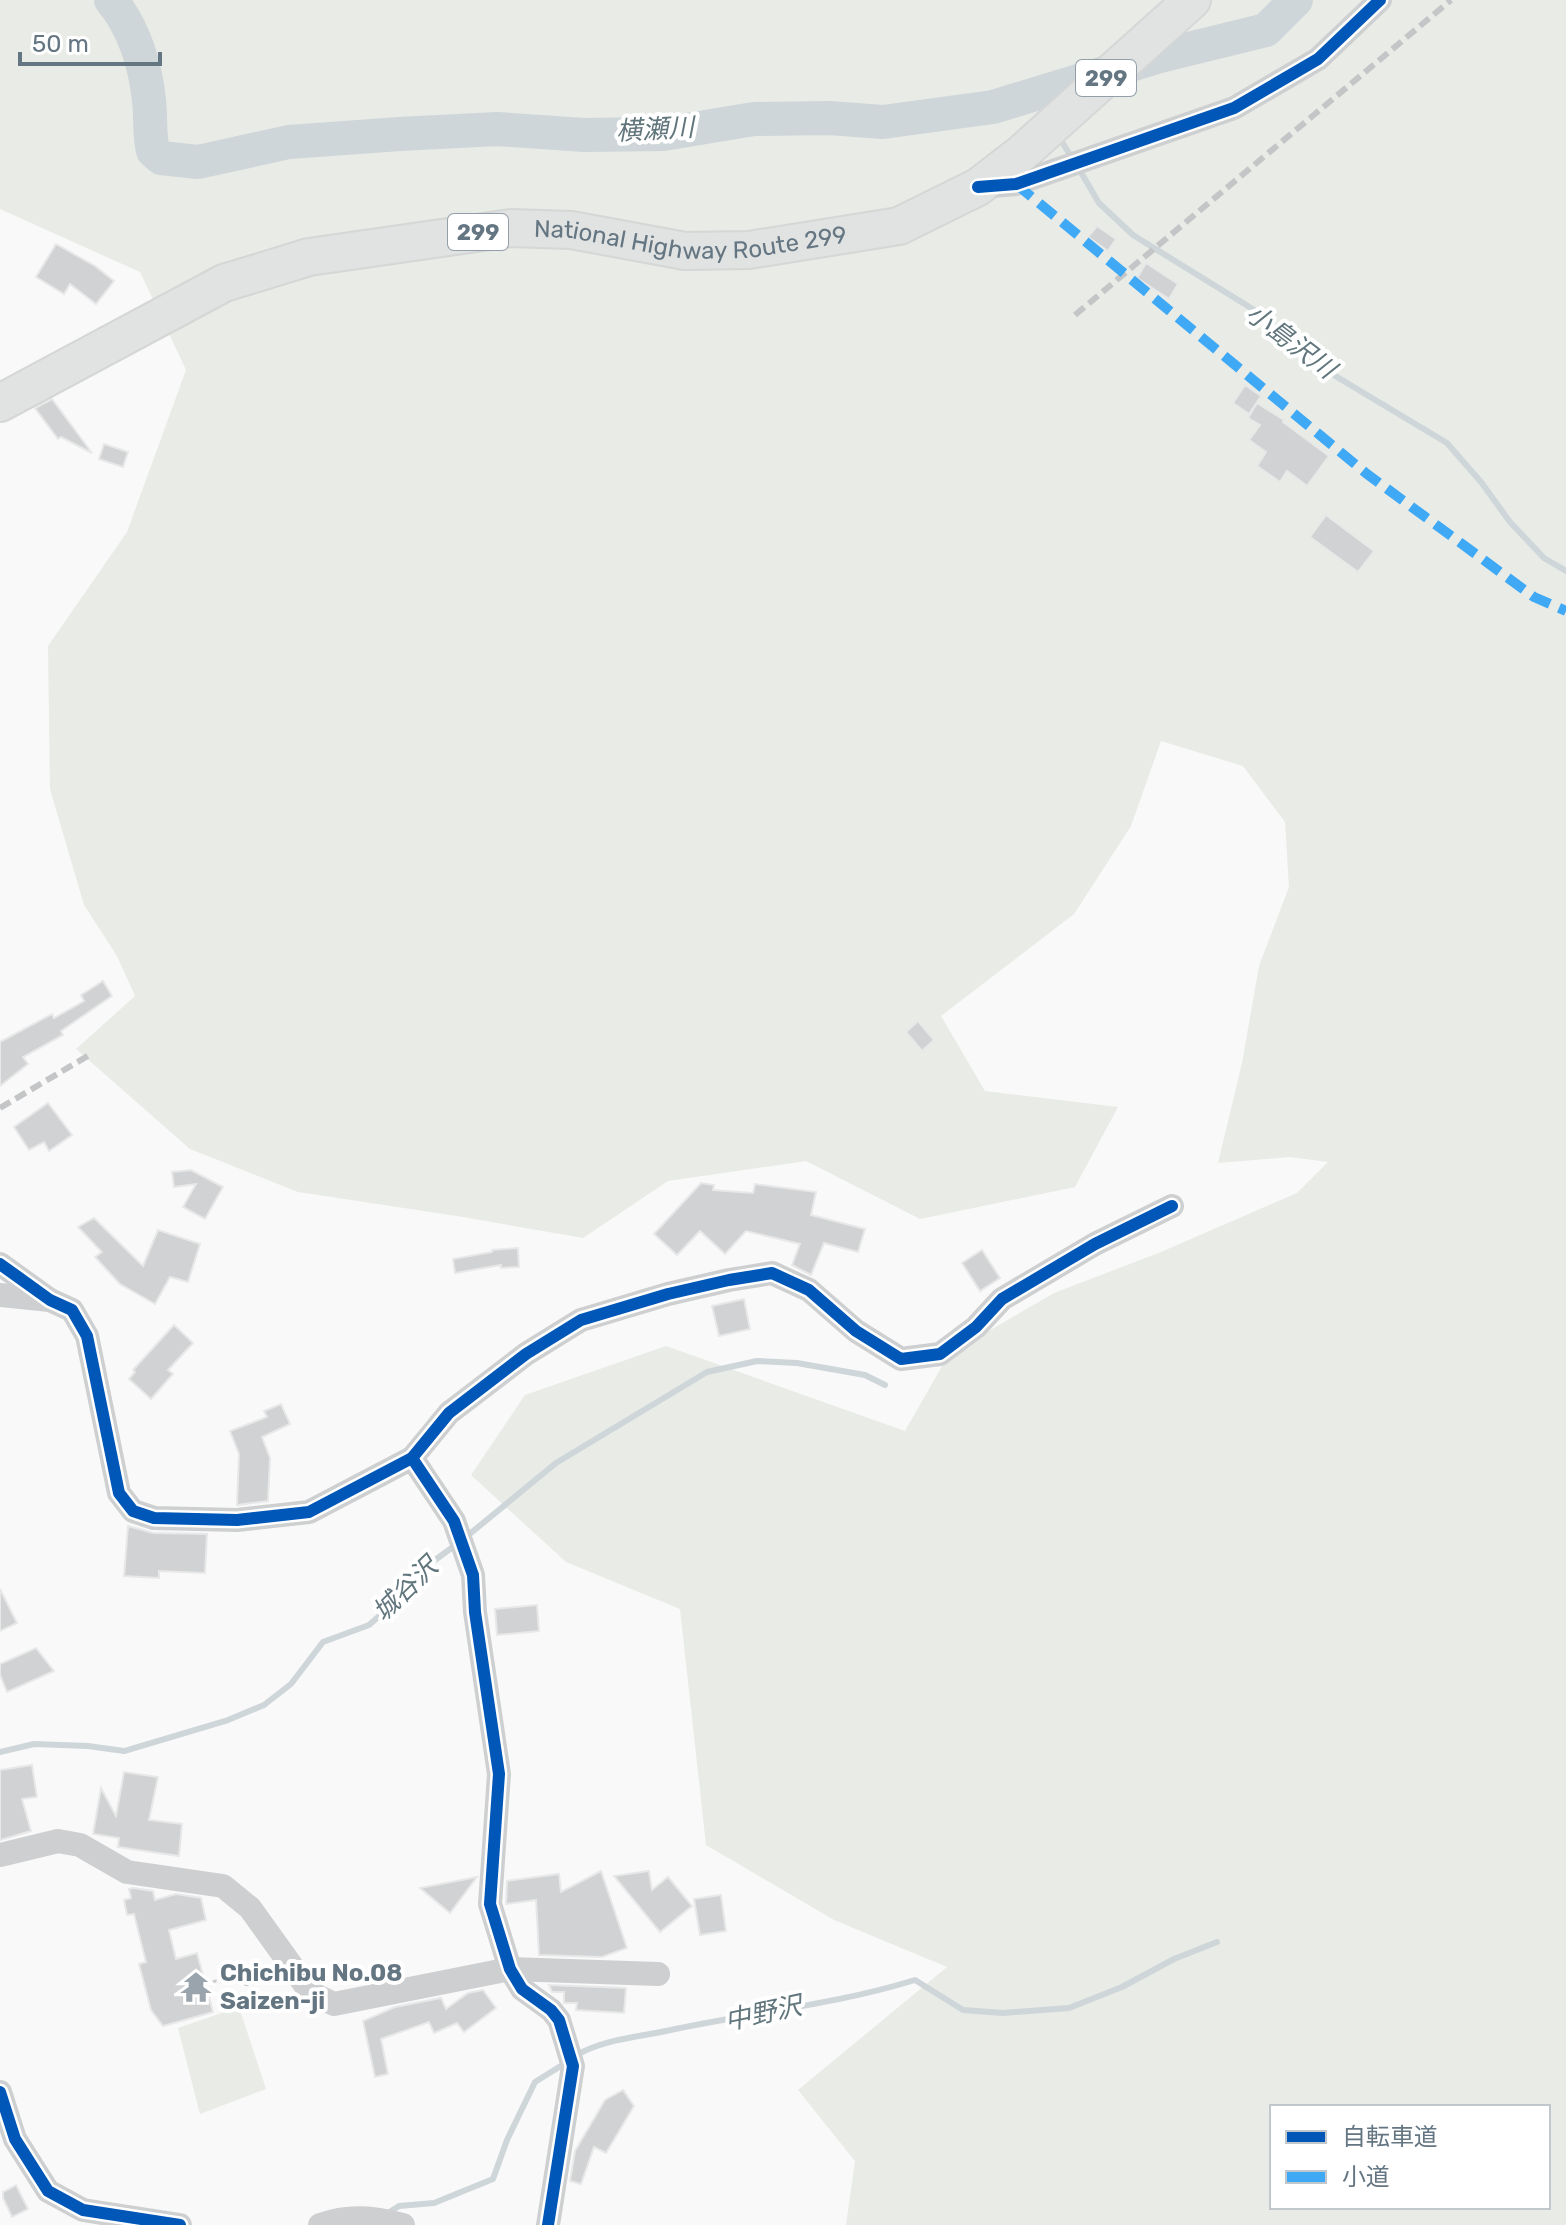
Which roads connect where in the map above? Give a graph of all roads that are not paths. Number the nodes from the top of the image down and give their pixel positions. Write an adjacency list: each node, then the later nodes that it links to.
1 (1380, 0): 3 (street)
2 (1190, 2): 3 (highway, National Highway Route 299 / 299)
3 (1036, 163): 4 (highway, National Highway Route 299 / 299)
4 (0, 403)
5 (1172, 1206): 9 (street)
6 (0, 1264): 8 (street)
7 (0, 1295): 8 (street)
8 (50, 1300): 9 (street)
9 (415, 1461): 11 (street)
10 (0, 1855): 11 (street)
11 (510, 1969): 12 (street); 17 (street)
12 (658, 1974)
13 (0, 2092): 14 (street)
14 (180, 2225)
15 (320, 2225): 16 (street)
16 (403, 2225)
17 (548, 2225)

